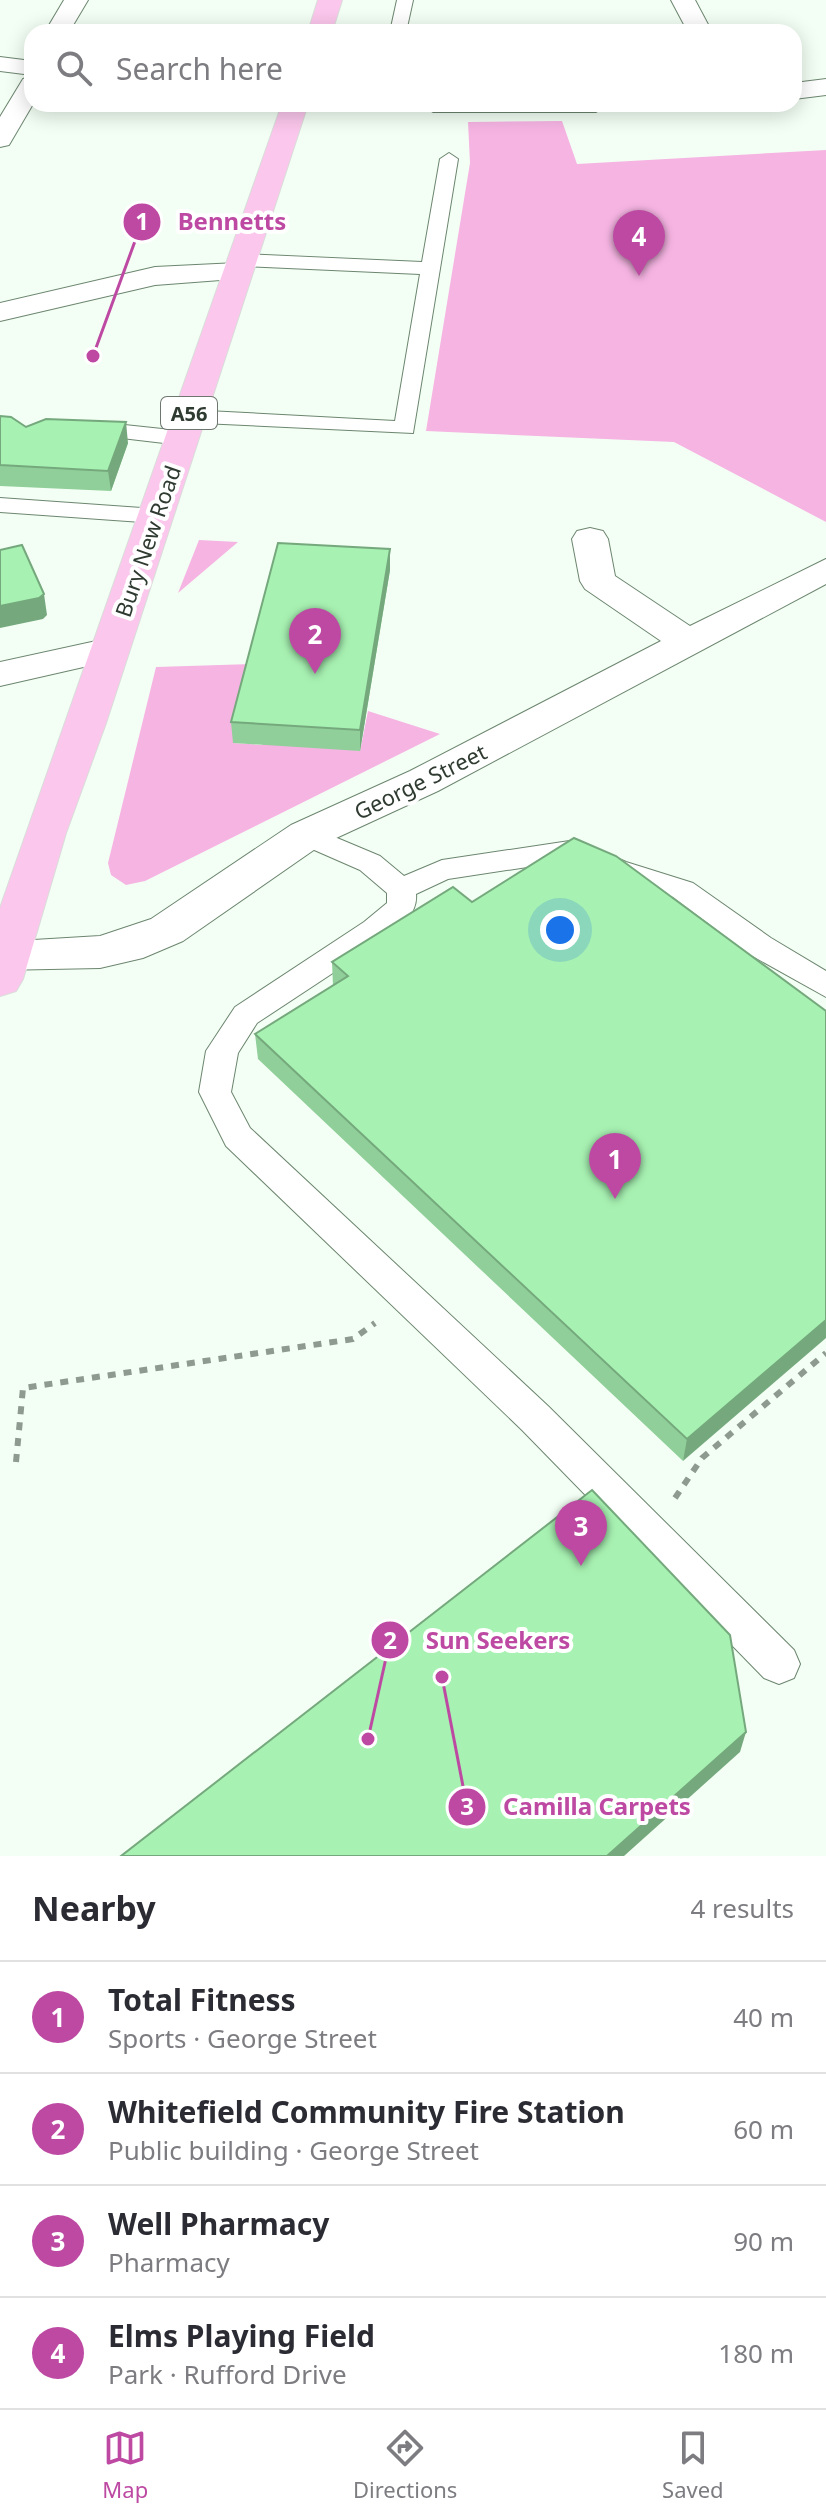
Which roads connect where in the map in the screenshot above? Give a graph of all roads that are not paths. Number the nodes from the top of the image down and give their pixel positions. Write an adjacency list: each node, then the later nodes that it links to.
1 (76, 0): 5 (street)
2 (330, 0): 6 (highway)
3 (405, 0): 7 (lane)
4 (683, 0): 8 (street)
5 (62, 24)
6 (322, 24)
7 (400, 24)
8 (696, 24)
9 (0, 64): 10 (street)
10 (24, 67)
11 (826, 87): 12 (street)
12 (802, 90)
13 (24, 98): 15 (street)
14 (292, 112): 17 (highway, Bury New Road / A56)
15 (0, 139)
16 (449, 159): 18 (lane)
17 (239, 266): 18 (lane); 19 (street); 21 (highway, Bury New Road / A56)
18 (431, 268): 21 (lane)
19 (0, 312)
20 (71, 427): 21 (lane)
21 (184, 428): 23 (highway, Bury New Road / A56)
22 (3, 497): 23 (lane)
23 (156, 516): 27 (highway, Bury New Road / A56)
24 (590, 539): 26 (street)
25 (826, 570): 26 (street, George Street)
26 (688, 642): 29 (street, George Street)
27 (110, 650): 28 (street); 31 (highway, Bury New Road / A56)
28 (0, 674)
29 (306, 835): 30 (lane); 31 (street, George Street)
30 (401, 889): 32 (lane); 33 (lane)
31 (4, 968)
32 (826, 986)
33 (779, 1664)

